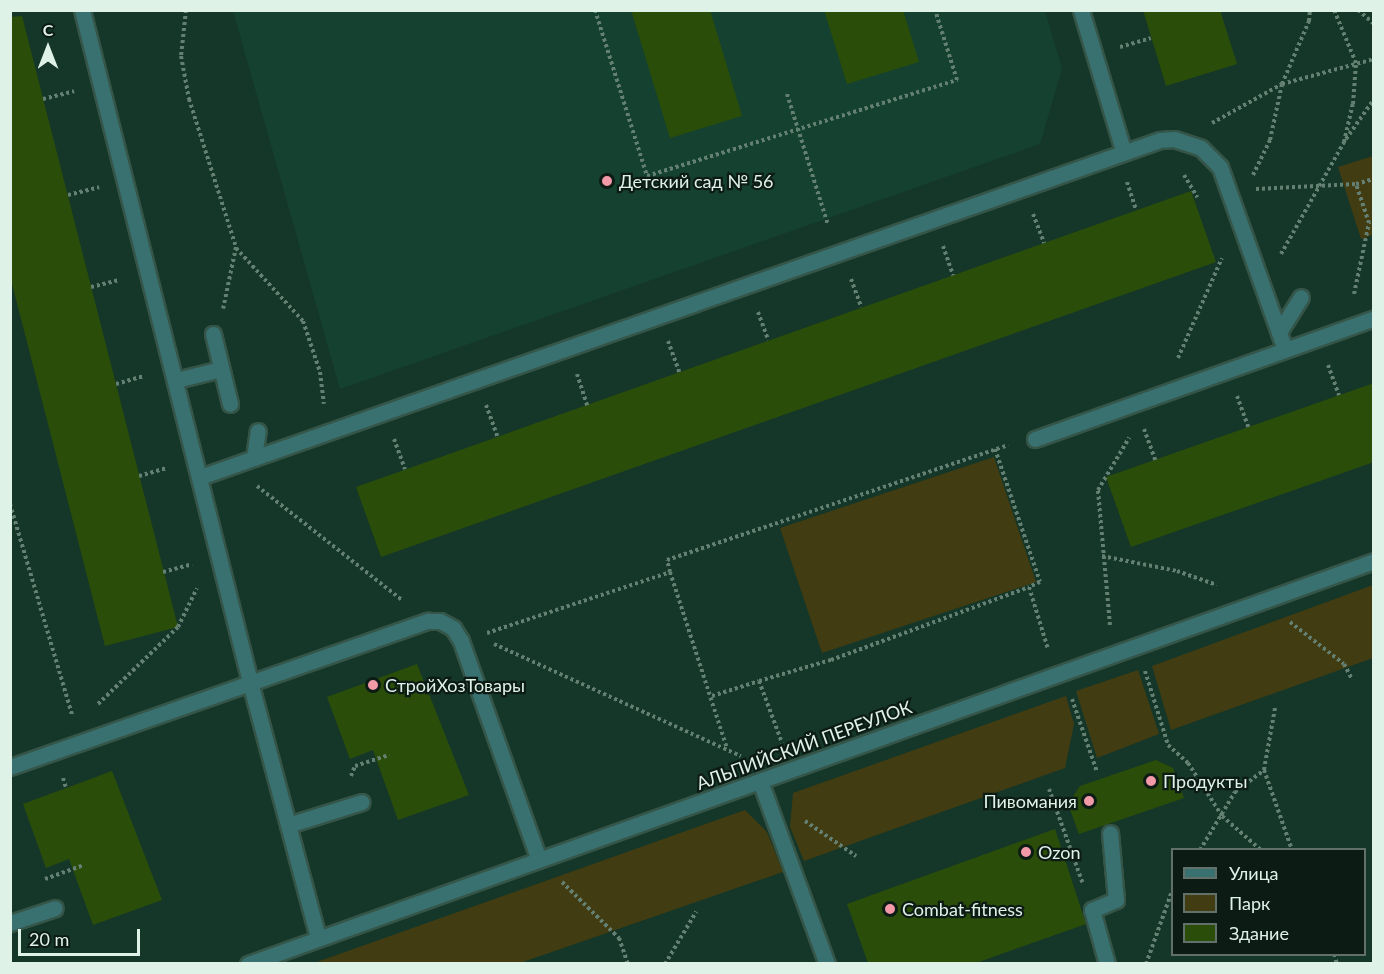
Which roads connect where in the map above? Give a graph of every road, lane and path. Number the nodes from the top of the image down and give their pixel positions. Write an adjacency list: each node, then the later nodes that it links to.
1 (82, 10): 38 (street)
2 (186, 10): 27 (path)
3 (595, 10): 15 (path)
4 (935, 10): 15 (path)
5 (1081, 10): 19 (street)
6 (1310, 10): 12 (path)
7 (1334, 10): 11 (path)
8 (1358, 10): 9 (path)
9 (1374, 24)
10 (1374, 59): 11 (path)
11 (1356, 63): 12 (path); 18 (path)
12 (1282, 84): 17 (path)
13 (787, 94): 15 (path)
14 (1374, 99): 18 (path)
15 (798, 129): 25 (path)
16 (1160, 140): 17 (street); 19 (street); 24 (path)
17 (1188, 142): 23 (street)
18 (1344, 142): 22 (path)
19 (1123, 150): 41 (street)
20 (1374, 179): 21 (path)
21 (1356, 184): 22 (path); 26 (path)
22 (1321, 187): 23 (path); 30 (path)
23 (1228, 189): 30 (street)
24 (1201, 207)
25 (826, 218)
26 (1371, 222): 33 (path)
27 (236, 247): 35 (path); 41 (path)
28 (1216, 250): 29 (path)
29 (1220, 261)
30 (1262, 283): 34 (street)
31 (1301, 297): 34 (street)
32 (1374, 318): 33 (street)
33 (1348, 328): 36 (street)
34 (1279, 332): 36 (street)
35 (213, 334): 37 (street)
36 (1285, 350): 43 (street)
37 (221, 369): 38 (street); 39 (street)
38 (176, 380): 47 (street)
39 (230, 404)
40 (258, 431): 45 (street)
41 (327, 432): 45 (street)
42 (1130, 436): 49 (path)
43 (1035, 438): 44 (path)
44 (995, 449): 51 (path); 53 (path)
45 (254, 458): 46 (street)
46 (231, 466): 47 (street); 55 (path)
47 (201, 477): 62 (street)
48 (10, 504): 66 (path)
49 (1102, 556): 54 (path); 59 (path)
50 (1374, 561): 54 (street, АЛЬПИЙСКИЙ ПЕРЕУЛОК)
51 (670, 572): 56 (path); 64 (path)
52 (200, 582): 66 (path)
53 (1029, 587): 58 (path); 61 (path)
54 (1264, 601): 59 (street, АЛЬПИЙСКИЙ ПЕРЕУЛОК); 60 (path)
55 (405, 603)
56 (477, 637)
57 (488, 642): 69 (path)
58 (1047, 646)
59 (1138, 646): 74 (street, АЛЬПИЙСКИЙ ПЕРЕУЛОК); 77 (path)
60 (1352, 679)
61 (759, 681): 64 (path); 67 (path)
62 (250, 682): 68 (street); 79 (street); 85 (street)
63 (1068, 688): 73 (path)
64 (712, 696): 69 (path)
65 (1275, 708): 72 (path)
66 (76, 726): 68 (path)
67 (781, 739)
68 (80, 742): 71 (street)
69 (727, 749): 70 (path)
70 (739, 755)
71 (10, 767)
72 (1264, 770): 77 (path); 83 (path)
73 (1096, 772)
74 (760, 781): 85 (street, АЛЬПИЙСКИЙ ПЕРЕУЛОК); 98 (street)
75 (1049, 789): 91 (path)
76 (362, 801): 79 (street)
77 (1222, 816): 81 (path); 82 (path)
78 (801, 818): 84 (path)
79 (288, 825): 94 (street)
80 (1110, 833): 91 (street)
81 (1201, 848)
82 (1260, 848)
83 (1292, 848)
84 (856, 856)
85 (539, 860): 94 (street, АЛЬПИЙСКИЙ ПЕРЕУЛОК)
86 (560, 881): 96 (path)
87 (1171, 896): 89 (path)
88 (1171, 905): 89 (path)
89 (1167, 906): 100 (path)
90 (55, 908): 93 (street)
91 (1092, 910): 99 (street)
92 (696, 912): 97 (path)
93 (10, 923)
94 (318, 938): 95 (street, АЛЬПИЙСКИЙ ПЕРЕУЛОК)
95 (248, 963)
96 (628, 963)
97 (665, 963)
98 (827, 963)
99 (1107, 963)
100 (1146, 963)

